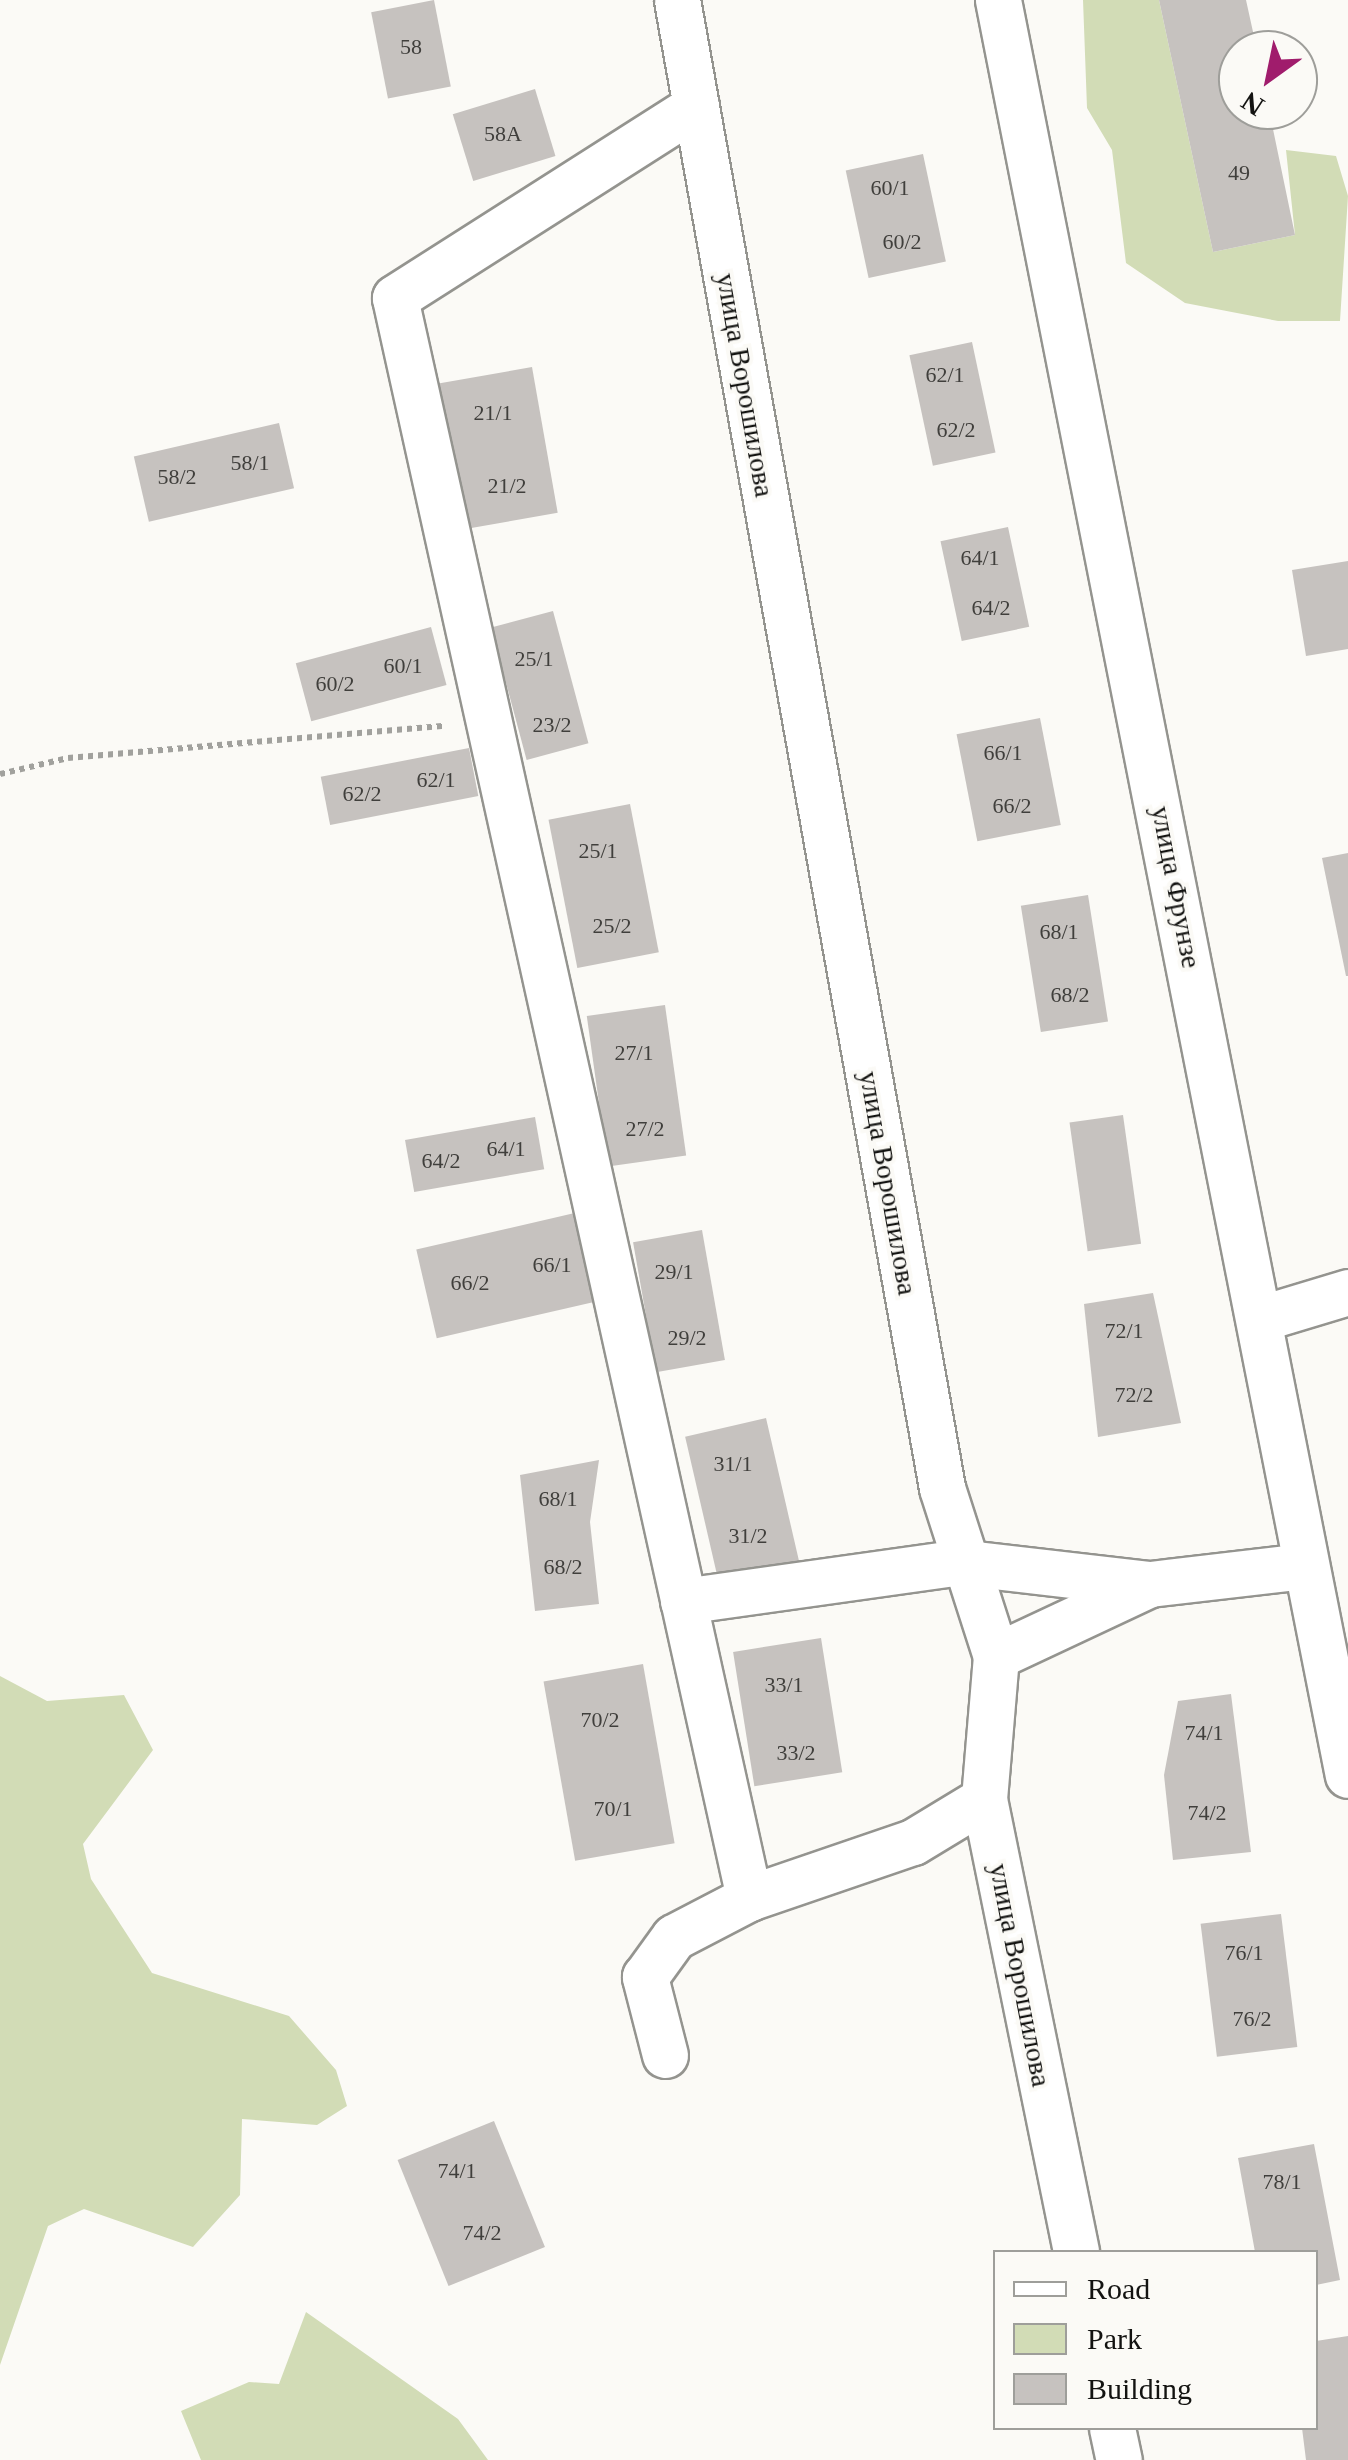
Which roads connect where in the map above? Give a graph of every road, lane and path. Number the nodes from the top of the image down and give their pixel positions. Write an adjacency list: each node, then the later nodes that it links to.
1 (677, 0): 3 (street, улица Ворошилова)
2 (998, 0): 7 (street, улица Фрунзе)
3 (696, 106): 4 (street); 8 (street, улица Ворошилова)
4 (489, 722): 5 (path); 11 (street)
5 (0, 774)
6 (1348, 1292): 7 (street)
7 (1262, 1318): 9 (street, улица Фрунзе)
8 (959, 1562): 10 (street); 11 (street); 12 (street, улица Ворошилова)
9 (1303, 1566): 10 (street); 13 (street, улица Фрунзе)
10 (1150, 1584): 12 (street)
11 (683, 1601): 15 (street)
12 (996, 1656): 14 (street, улица Ворошилова)
13 (1348, 1775)
14 (984, 1800): 15 (street); 17 (street, улица Ворошилова)
15 (749, 1898): 16 (street)
16 (665, 2055)
17 (1076, 2250)
18 (1112, 2430): 19 (street)
19 (1118, 2460)

